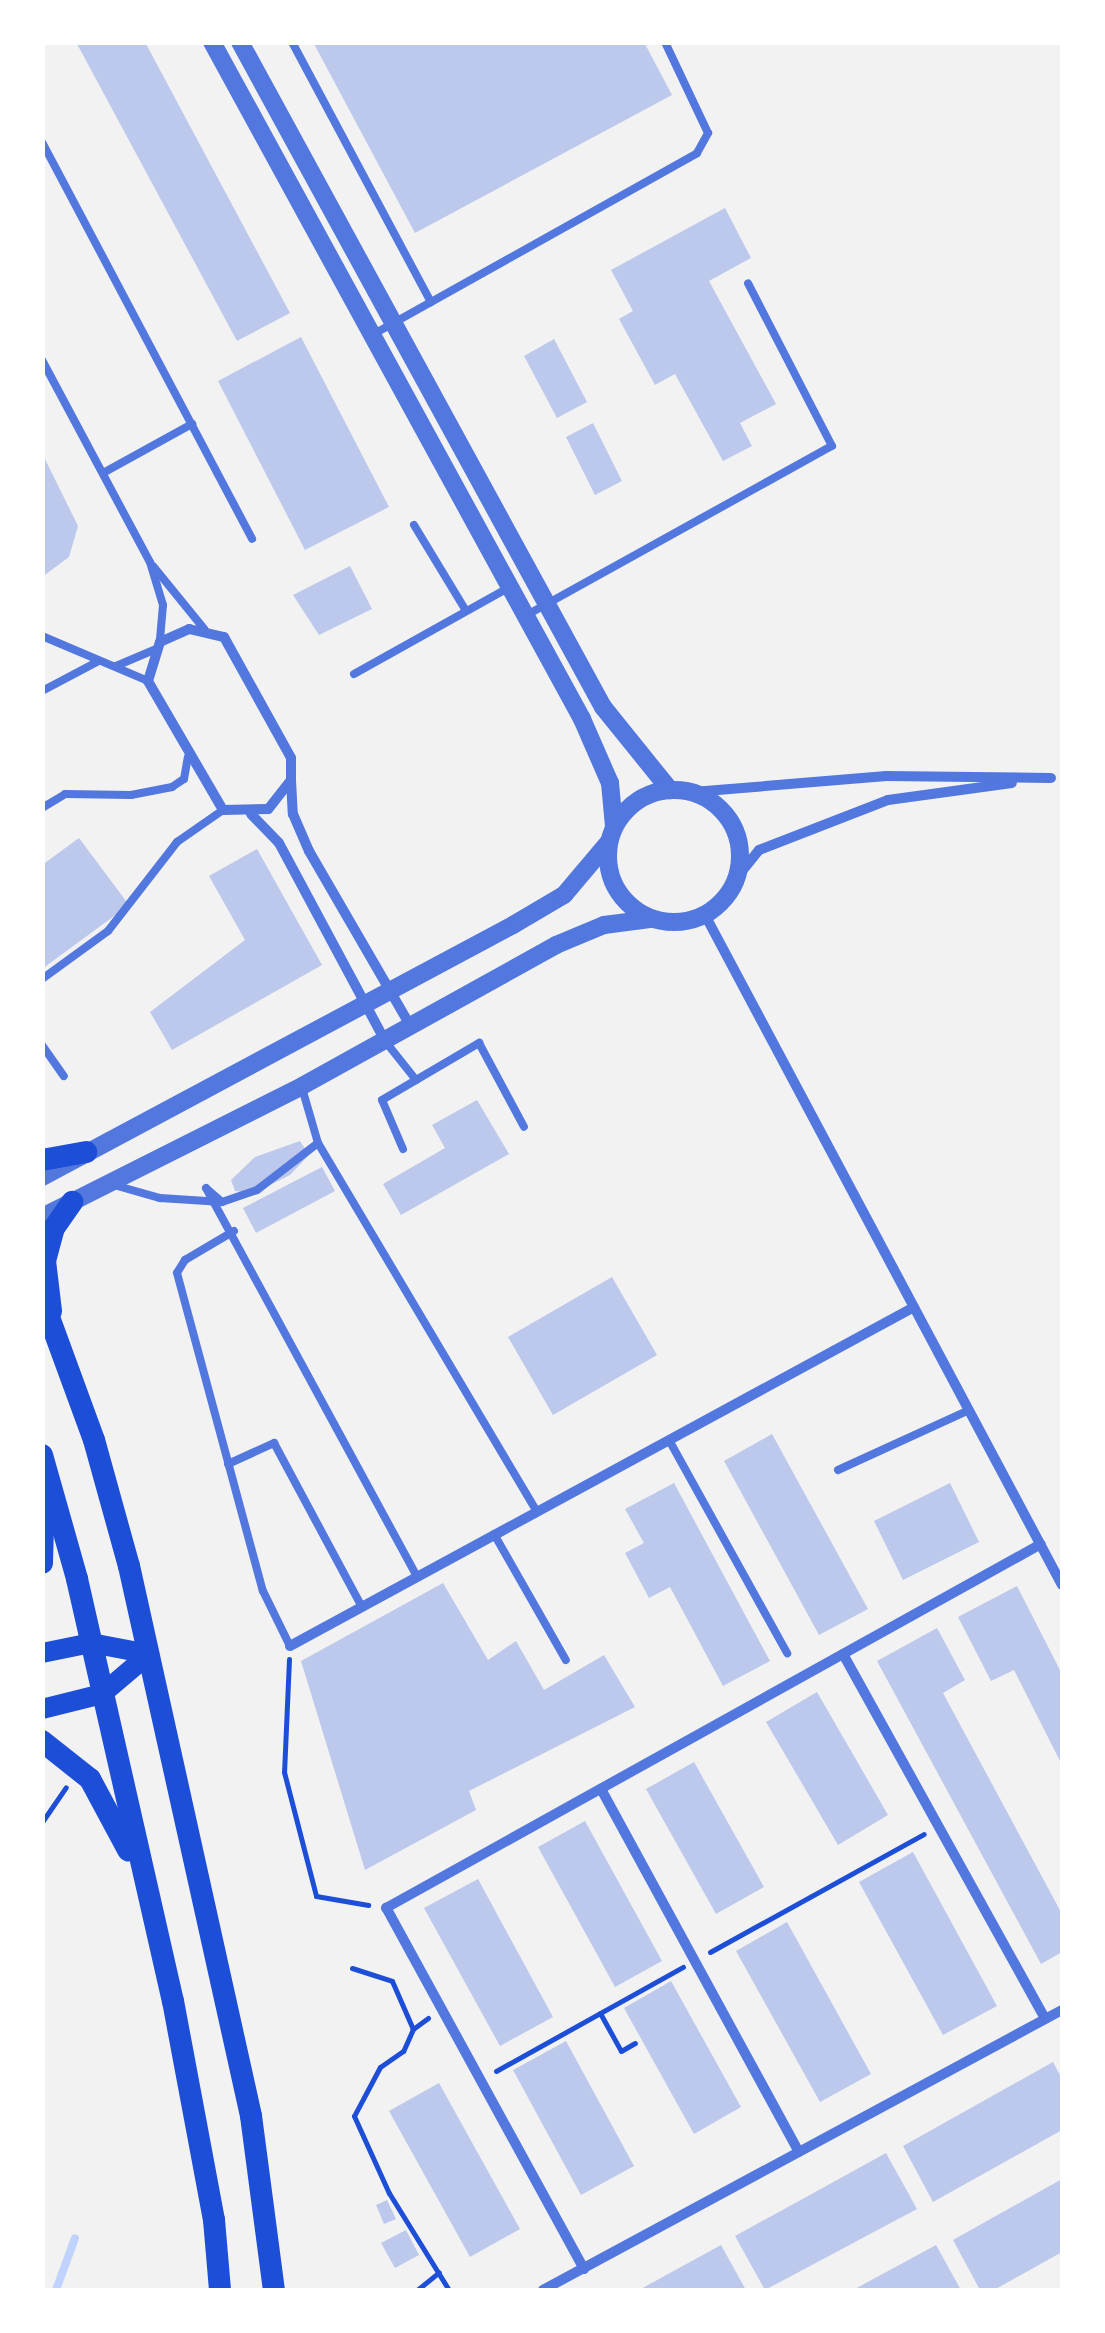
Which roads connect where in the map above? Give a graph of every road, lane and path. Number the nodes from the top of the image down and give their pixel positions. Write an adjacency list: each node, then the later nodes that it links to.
1 (212, 42): 9 (street)
2 (240, 42): 8 (street)
3 (292, 42): 7 (lane)
4 (665, 42): 7 (lane)
5 (42, 142): 11 (lane)
6 (748, 283): 17 (lane)
7 (430, 302): 8 (lane)
8 (393, 323): 9 (lane); 17 (street)
9 (372, 335): 16 (street)
10 (42, 360): 12 (lane)
11 (192, 424): 12 (lane); 14 (lane)
12 (103, 474): 15 (lane)
13 (414, 525): 18 (lane)
14 (252, 539)
15 (150, 562): 20 (lane); 22 (lane)
16 (510, 587): 18 (lane); 19 (street)
17 (546, 604): 19 (lane); 31 (street)
18 (466, 611): 25 (lane)
19 (525, 616): 36 (street)
20 (204, 630): 22 (street); 30 (street)
21 (42, 636): 23 (lane)
22 (158, 645): 24 (lane); 26 (street)
23 (98, 662): 24 (lane); 27 (lane)
24 (112, 667): 26 (lane)
25 (354, 674)
26 (148, 681): 28 (street)
27 (42, 692)
28 (188, 757): 33 (lane); 34 (street)
29 (1057, 778): 32 (street); 37 (street)
30 (291, 780): 35 (street); 41 (street)
31 (670, 790): 32 (street); 36 (street)
32 (693, 792): 37 (street)
33 (42, 808)
34 (223, 810): 35 (street); 40 (lane)
35 (251, 814): 42 (street)
36 (611, 834): 39 (street); 41 (street)
37 (738, 876): 38 (street)
38 (705, 916): 39 (street); 61 (street)
39 (650, 918): 43 (street)
40 (42, 979)
41 (391, 988): 42 (street); 43 (street)
42 (363, 1003): 44 (street); 52 (street)
43 (411, 1028): 44 (street)
44 (384, 1041): 47 (lane); 48 (street)
45 (42, 1045): 46 (lane)
46 (64, 1076)
47 (416, 1080): 49 (lane); 51 (lane)
48 (302, 1086): 50 (lane); 55 (street)
49 (524, 1127)
50 (318, 1143): 57 (lane); 68 (lane)
51 (402, 1149)
52 (86, 1152): 53 (highway); 54 (street)
53 (42, 1160)
54 (42, 1177)
55 (110, 1184): 56 (street); 57 (lane)
56 (72, 1202): 58 (street); 62 (highway)
57 (222, 1202): 59 (lane)
58 (42, 1217)
59 (234, 1230): 66 (lane); 72 (lane)
60 (42, 1298): 62 (highway)
61 (914, 1307): 63 (street); 64 (street)
62 (52, 1324): 79 (highway)
63 (969, 1410): 67 (lane); 70 (street)
64 (670, 1440): 68 (street); 78 (lane)
65 (43, 1455): 71 (highway); 75 (highway)
66 (228, 1464): 74 (lane); 76 (lane)
67 (838, 1470)
68 (537, 1512): 69 (street)
69 (494, 1534): 72 (street); 81 (lane)
70 (1040, 1544): 73 (street); 80 (street)
71 (42, 1563)
72 (417, 1576): 74 (street)
73 (1062, 1585)
74 (362, 1607): 76 (street)
75 (91, 1643): 77 (main road); 79 (main road); 82 (highway)
76 (290, 1646): 90 (path)
77 (42, 1653)
78 (788, 1653)
79 (150, 1654): 82 (main road); 104 (highway)
80 (843, 1654): 86 (street); 88 (street)
81 (566, 1660)
82 (102, 1694): 83 (main road); 89 (highway)
83 (42, 1709)
84 (42, 1741): 85 (highway)
85 (79, 1767): 87 (path); 89 (highway)
86 (600, 1789): 90 (street); 91 (street)
87 (42, 1822)
88 (938, 1826): 91 (path); 96 (street)
89 (144, 1880): 103 (highway)
90 (386, 1908): 93 (street)
91 (694, 1960): 95 (path); 100 (street)
92 (352, 1968): 97 (path)
93 (441, 2010): 97 (path); 99 (street)
94 (1062, 2010): 96 (street)
95 (600, 2013): 98 (path); 99 (path)
96 (1045, 2019): 100 (street)
97 (412, 2028): 102 (path)
98 (635, 2044)
99 (480, 2080): 101 (street)
100 (799, 2152): 101 (street)
101 (584, 2268): 107 (street)
102 (438, 2272): 105 (path); 106 (path)
103 (220, 2290)
104 (274, 2290)
105 (417, 2290)
106 (450, 2290)
107 (543, 2290)

